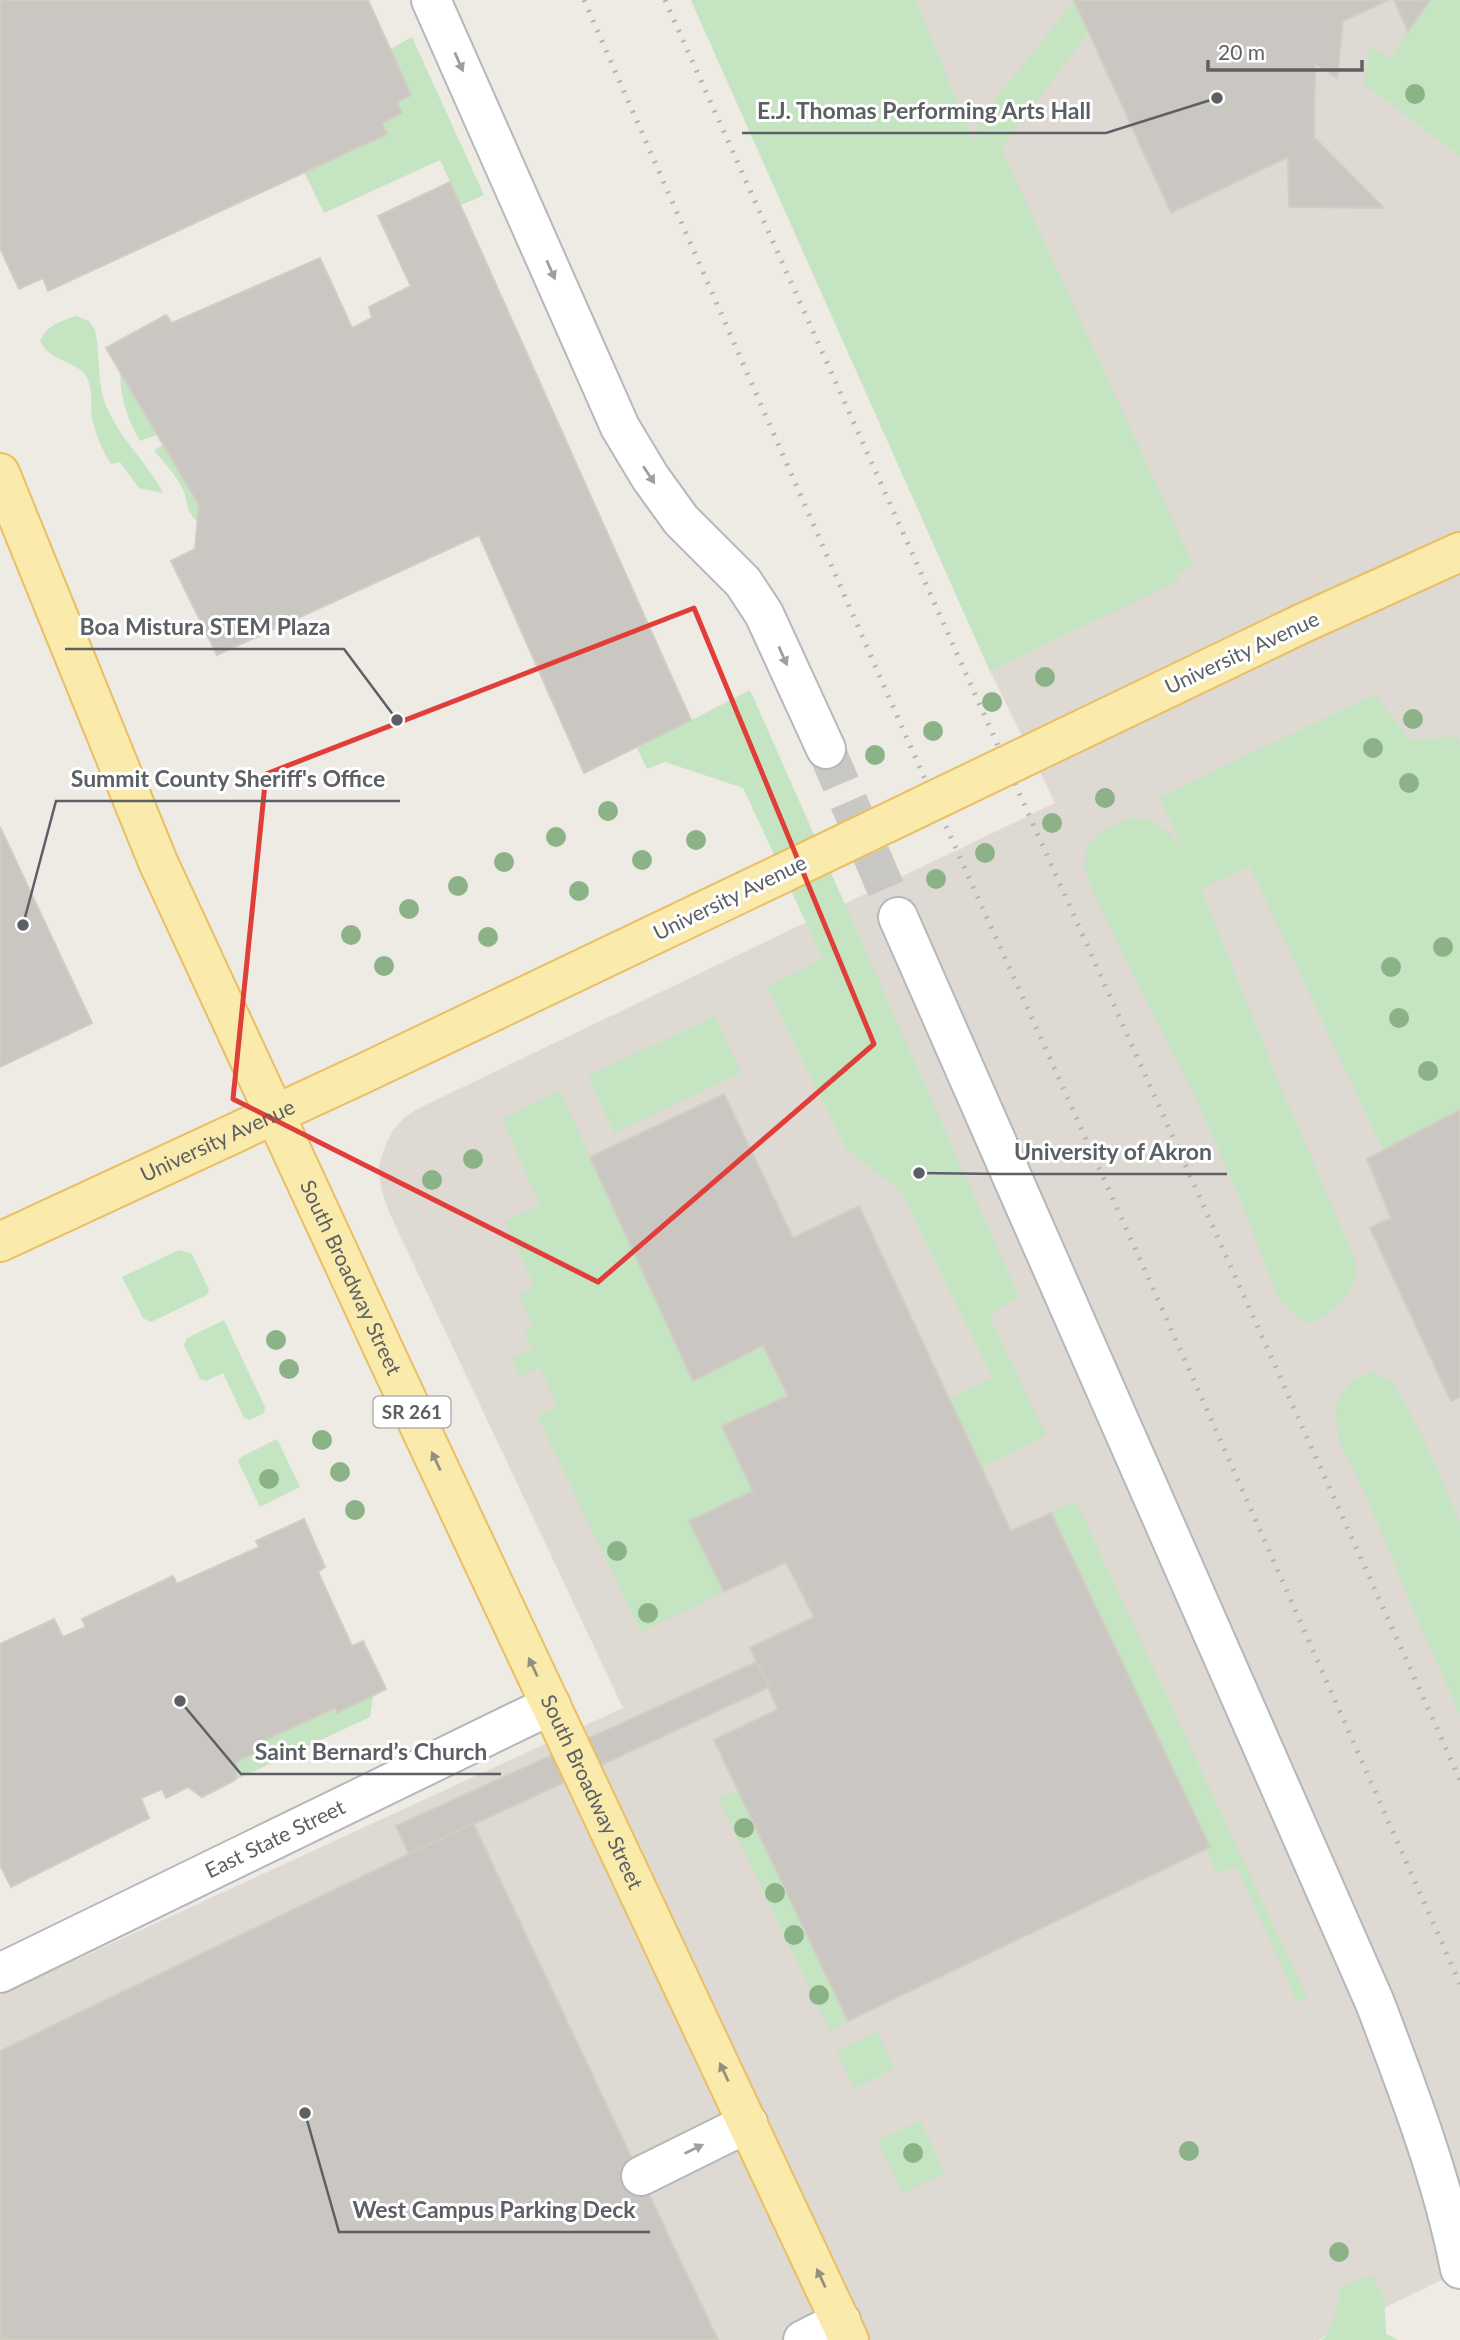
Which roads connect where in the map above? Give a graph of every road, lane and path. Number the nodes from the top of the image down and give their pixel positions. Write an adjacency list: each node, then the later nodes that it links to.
1 (431, 0): 4 (street, one-way to 4)
2 (0, 473): 6 (main road, South Broadway Street / SR 261)
3 (1460, 552): 6 (main road, University Avenue, bridge)
4 (826, 749)
5 (898, 917): 12 (street)
6 (274, 1113): 7 (main road, University Avenue); 8 (main road, South Broadway Street / SR 261, one-way to 6)
7 (0, 1242)
8 (551, 1705): 9 (street, East State Street); 10 (main road, South Broadway Street / SR 261, one-way to 8)
9 (0, 1973)
10 (748, 2123): 11 (street, one-way to 10); 13 (main road, South Broadway Street / SR 261, one-way to 10)
11 (640, 2176)
12 (1460, 2270)
13 (845, 2331): 14 (street)
14 (803, 2340)

